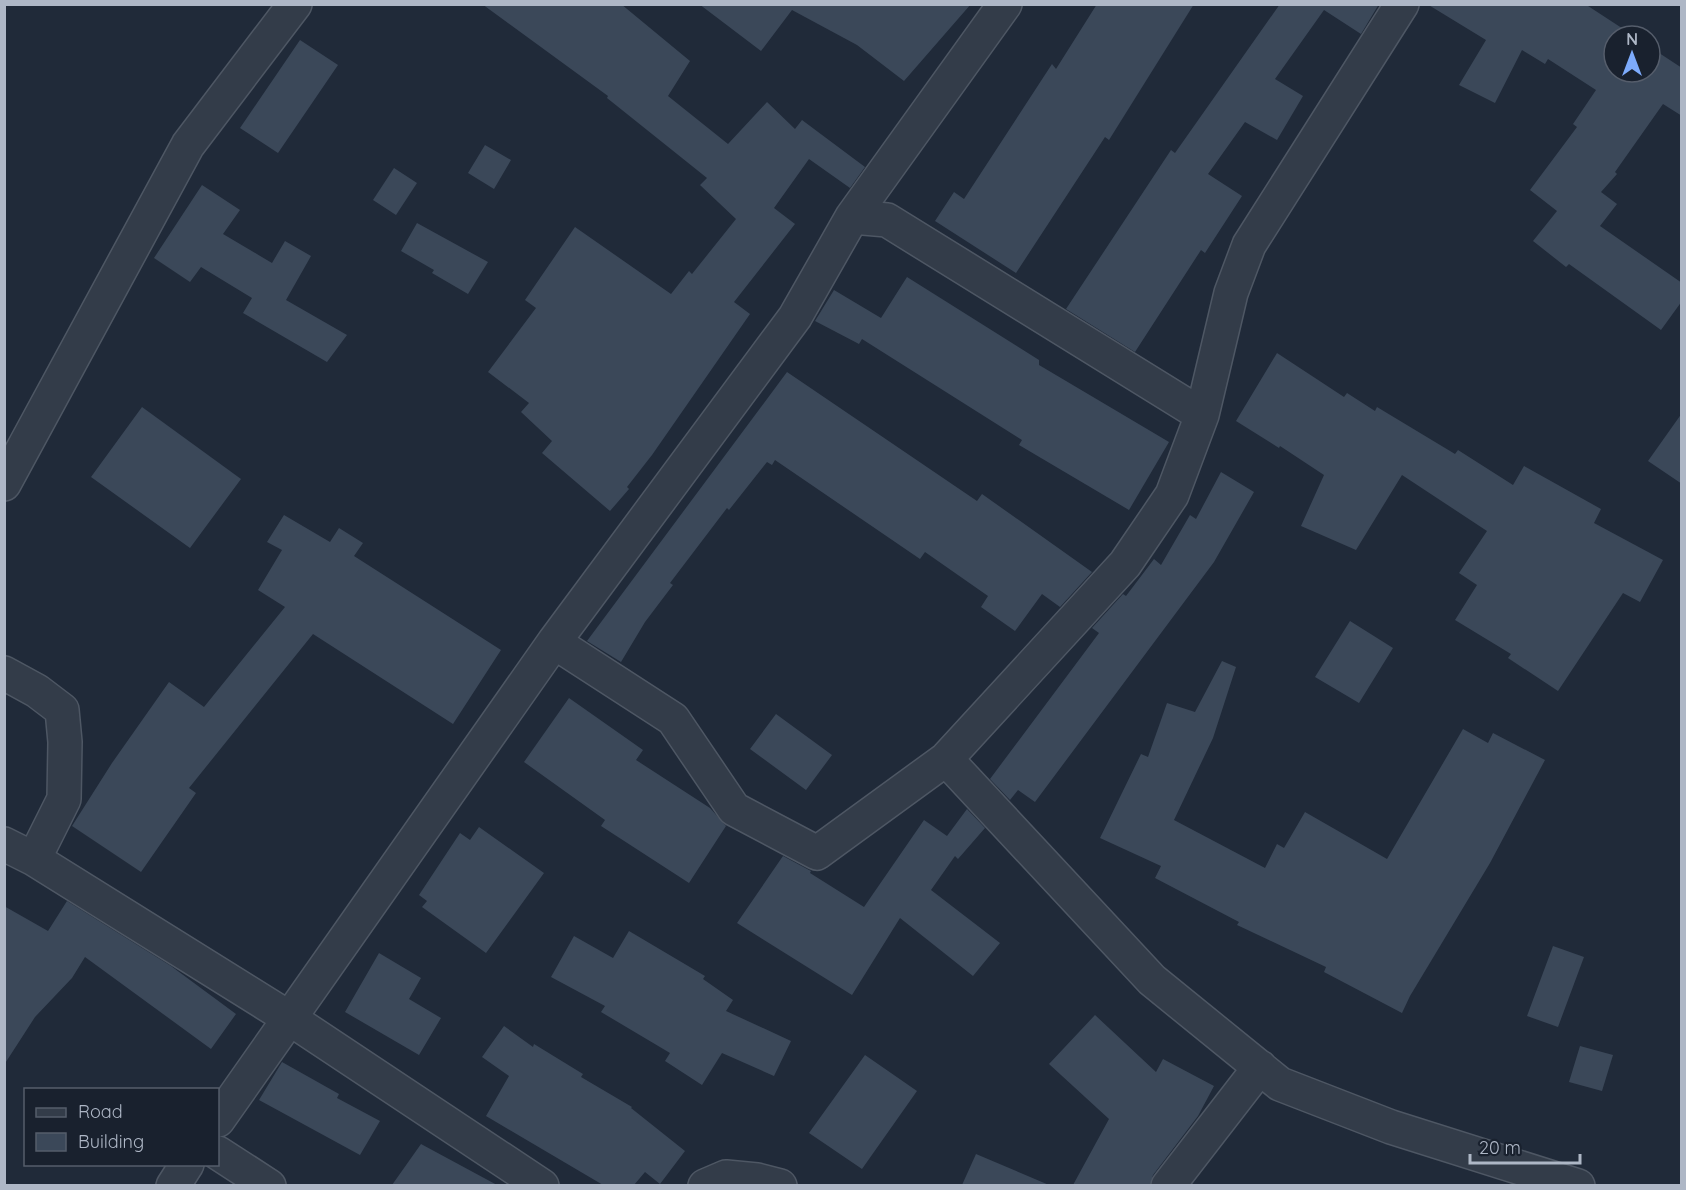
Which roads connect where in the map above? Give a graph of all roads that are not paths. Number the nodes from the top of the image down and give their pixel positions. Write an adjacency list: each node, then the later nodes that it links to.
1 (295, 4): 6 (street)
2 (1005, 4): 4 (street)
3 (1402, 4): 5 (street)
4 (852, 217): 5 (street); 7 (street)
5 (1202, 415): 9 (street)
6 (4, 484)
7 (554, 642): 9 (street); 12 (street)
8 (4, 673): 11 (street)
9 (946, 759): 13 (street)
10 (4, 844): 11 (street)
11 (34, 859): 12 (street)
12 (289, 1018): 14 (street); 19 (street)
13 (1260, 1067): 22 (street); 23 (street)
14 (219, 1119)
15 (219, 1154): 18 (street)
16 (186, 1166): 17 (street)
17 (173, 1185)
18 (269, 1185)
19 (542, 1185)
20 (705, 1185): 21 (street)
21 (780, 1185)
22 (1168, 1185)
23 (1578, 1185)

